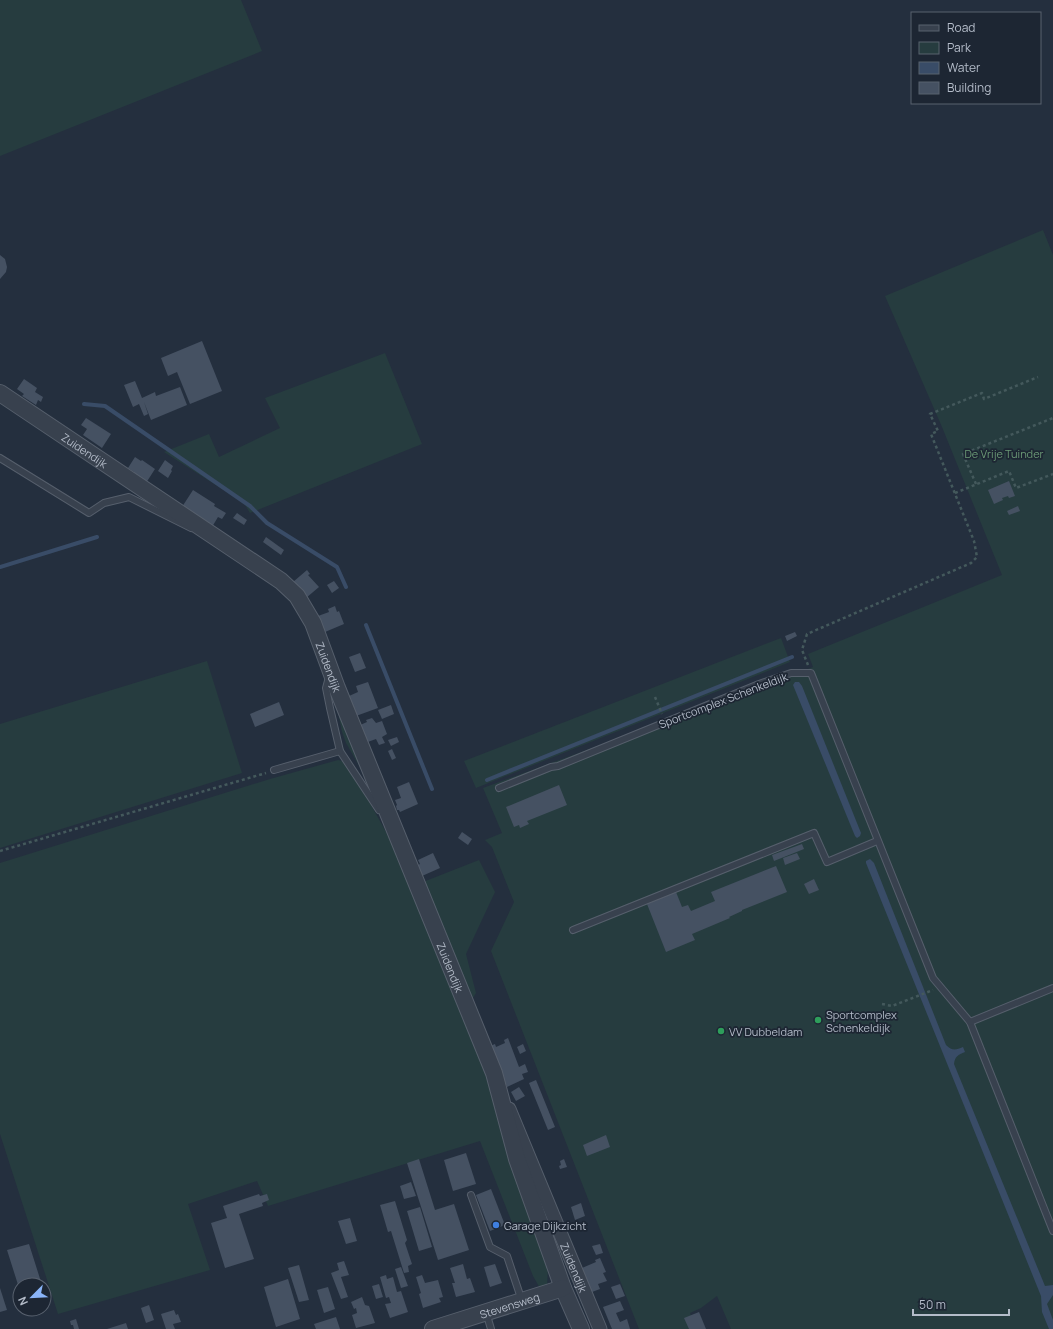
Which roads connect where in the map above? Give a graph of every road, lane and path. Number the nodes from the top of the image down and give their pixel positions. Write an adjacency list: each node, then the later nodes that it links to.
1 (1038, 377): 7 (path)
2 (0, 393): 8 (street, Zuidendijk)
3 (1053, 418): 6 (path)
4 (0, 458): 8 (lane)
5 (1053, 474): 6 (path)
6 (976, 484): 7 (path)
7 (955, 493): 10 (path)
8 (214, 535): 9 (street, Zuidendijk)
9 (331, 670): 13 (lane); 16 (street, Zuidendijk)
10 (811, 673): 12 (lane, Sportcomplex Schenkeldijk); 17 (lane)
11 (655, 697): 12 (path)
12 (665, 722): 15 (lane, Sportcomplex Schenkeldijk)
13 (340, 751): 14 (lane); 16 (lane)
14 (274, 770): 18 (path)
15 (499, 788)
16 (397, 836): 24 (street, Zuidendijk)
17 (877, 841): 19 (lane); 23 (lane)
18 (0, 851)
19 (573, 930)
20 (1053, 988): 23 (lane)
21 (930, 991): 22 (path)
22 (882, 1004)
23 (970, 1022): 26 (lane)
24 (494, 1073): 27 (street, Zuidendijk); 33 (street, Zuidendijk)
25 (471, 1195): 28 (lane)
26 (1053, 1230)
27 (563, 1288): 28 (street, Stevensweg); 32 (street, Zuidendijk)
28 (522, 1301): 29 (street, Stevensweg)
29 (486, 1312): 30 (street, Stevensweg); 31 (lane)
30 (433, 1329)
31 (491, 1329)
32 (581, 1329)
33 (600, 1329)

